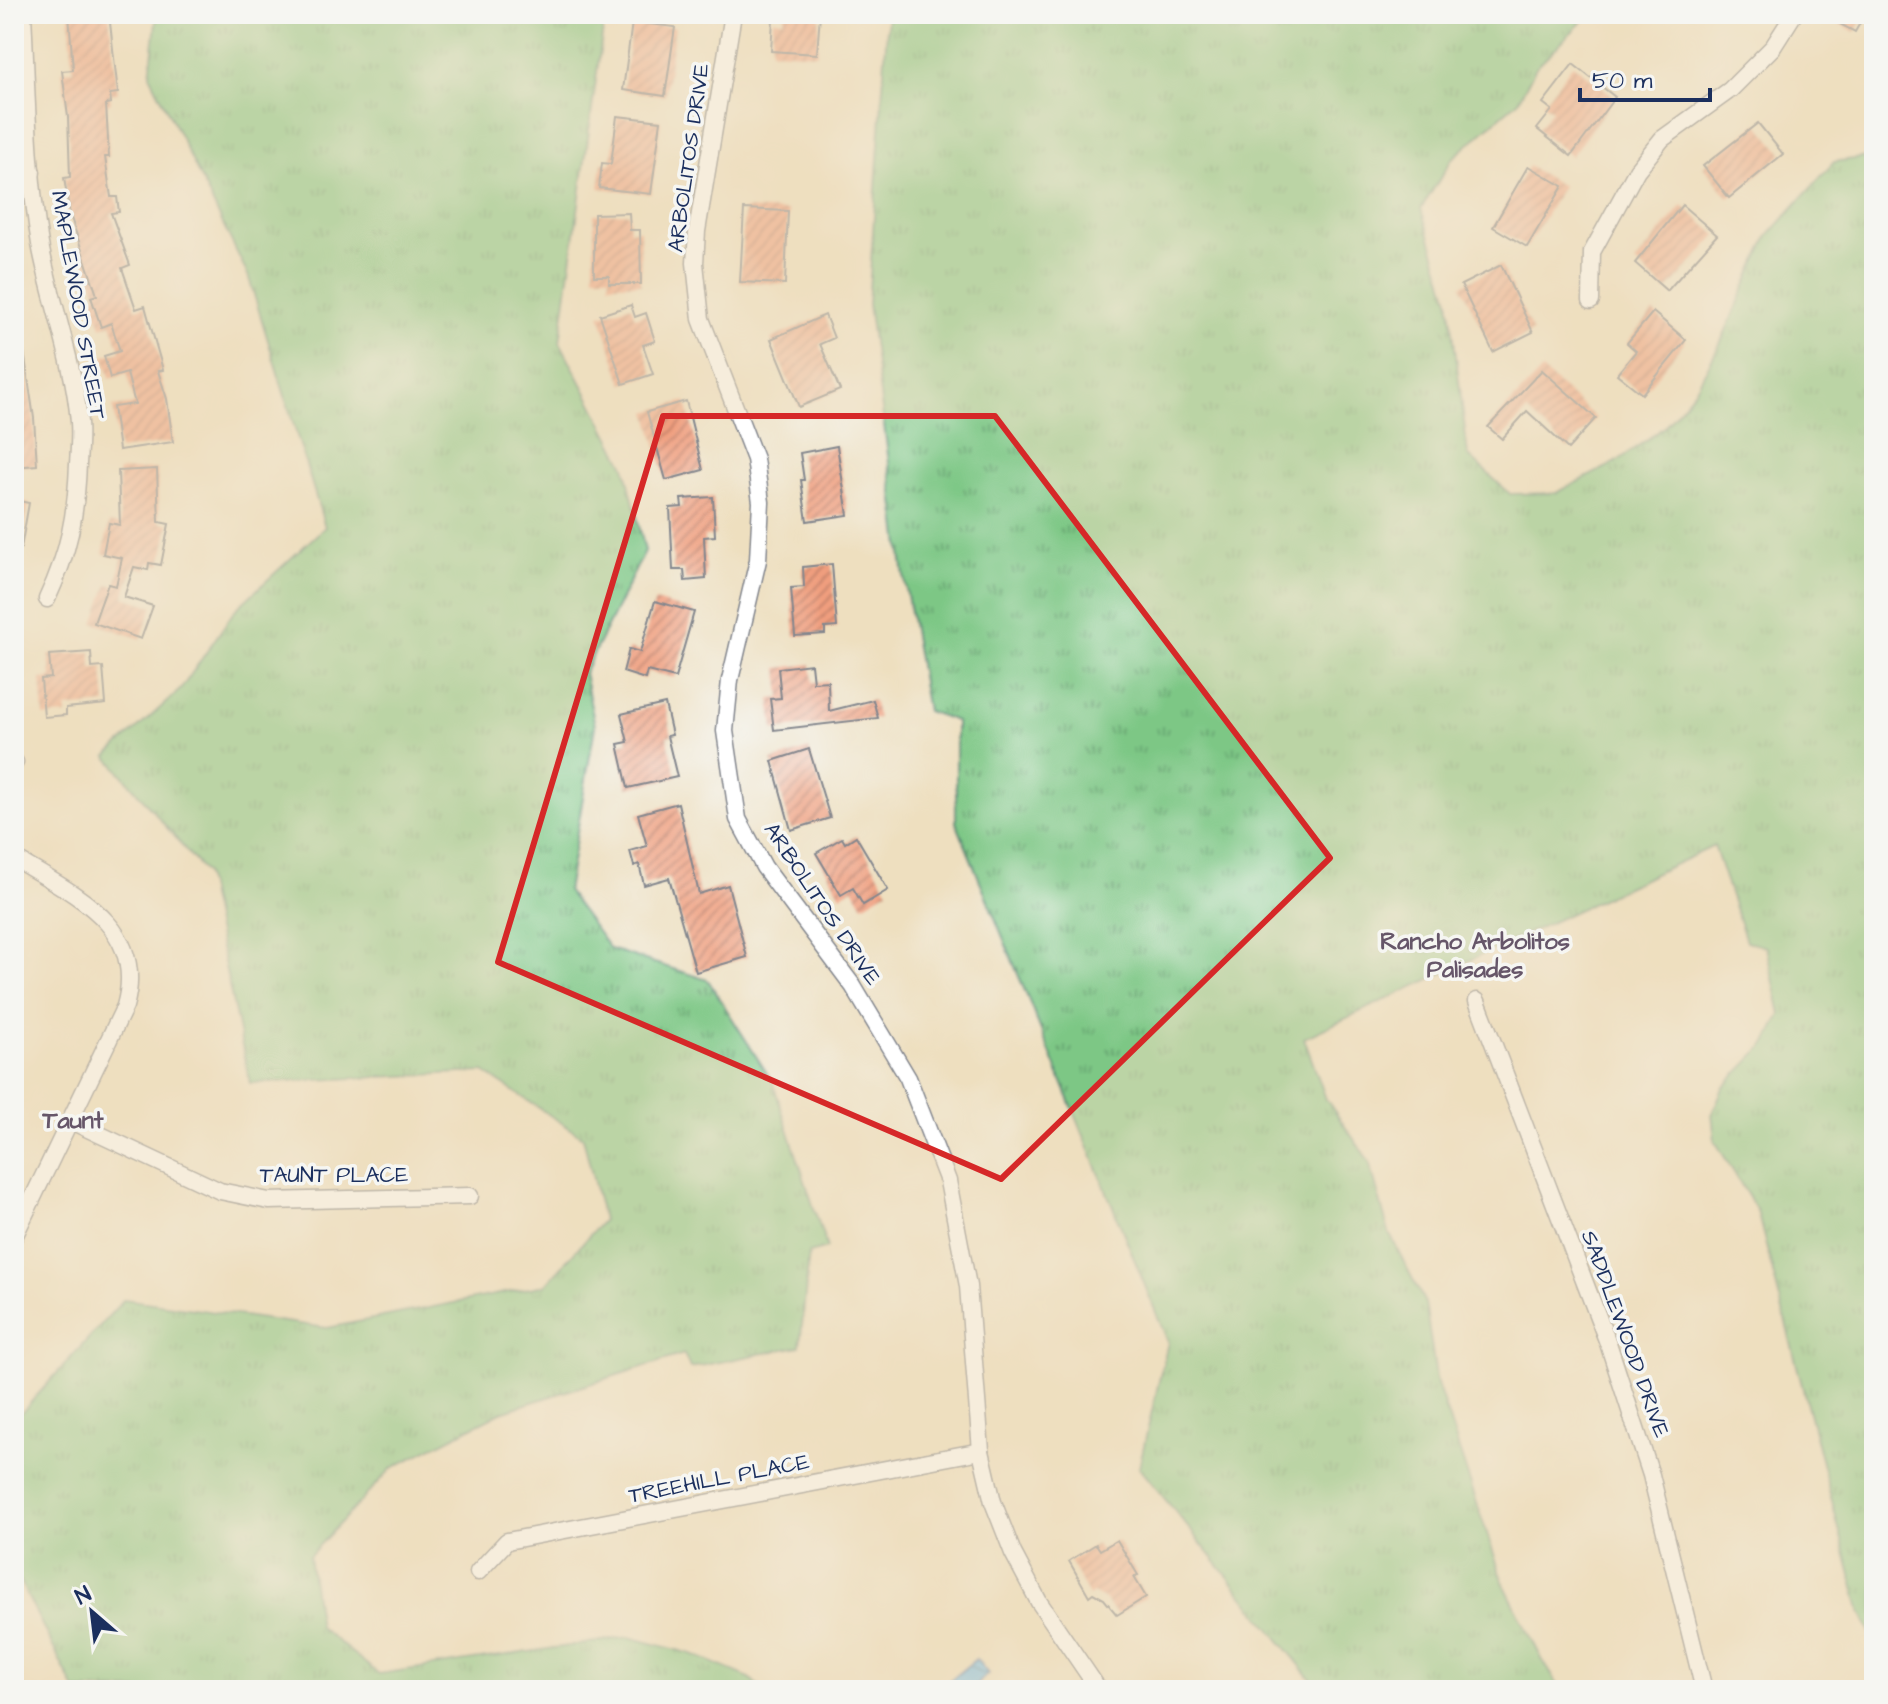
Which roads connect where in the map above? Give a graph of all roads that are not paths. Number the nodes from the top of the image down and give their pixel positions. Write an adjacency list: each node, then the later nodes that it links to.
1 (23, 14): 4 (street, MAPLEWOOD STREET)
2 (733, 14): 13 (street, ARBOLITOS DRIVE)
3 (1794, 14): 6 (street)
4 (32, 172): 5 (street); 7 (street, MAPLEWOOD STREET)
5 (14, 173)
6 (1591, 301)
7 (47, 599)
8 (14, 858): 10 (street)
9 (1477, 1001): 16 (street, SADDLEWOOD DRIVE)
10 (71, 1121): 11 (street, TAUNT PLACE); 12 (street)
11 (470, 1196)
12 (14, 1237)
13 (981, 1451): 14 (street, TREEHILL PLACE); 15 (street, ARBOLITOS DRIVE)
14 (478, 1572)
15 (1099, 1690)
16 (1704, 1690)

